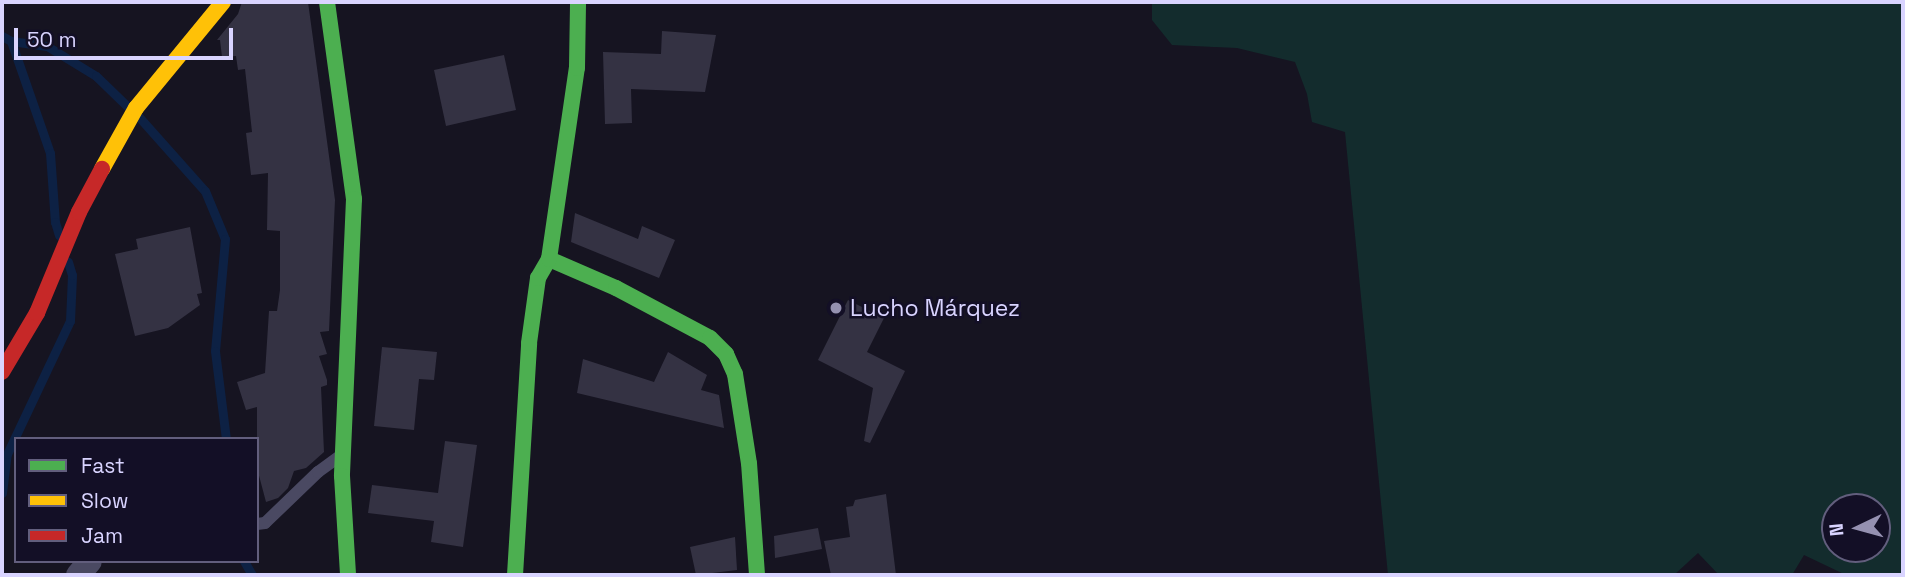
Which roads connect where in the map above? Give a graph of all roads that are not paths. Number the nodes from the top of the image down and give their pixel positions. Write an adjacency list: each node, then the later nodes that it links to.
1 (223, 2): 5 (street)
2 (327, 2): 6 (street)
3 (578, 2): 4 (street)
4 (550, 259): 9 (street); 10 (street)
5 (2, 372)
6 (343, 454): 7 (lane); 8 (street)
7 (259, 524)
8 (348, 575)
9 (515, 575)
10 (757, 575)

